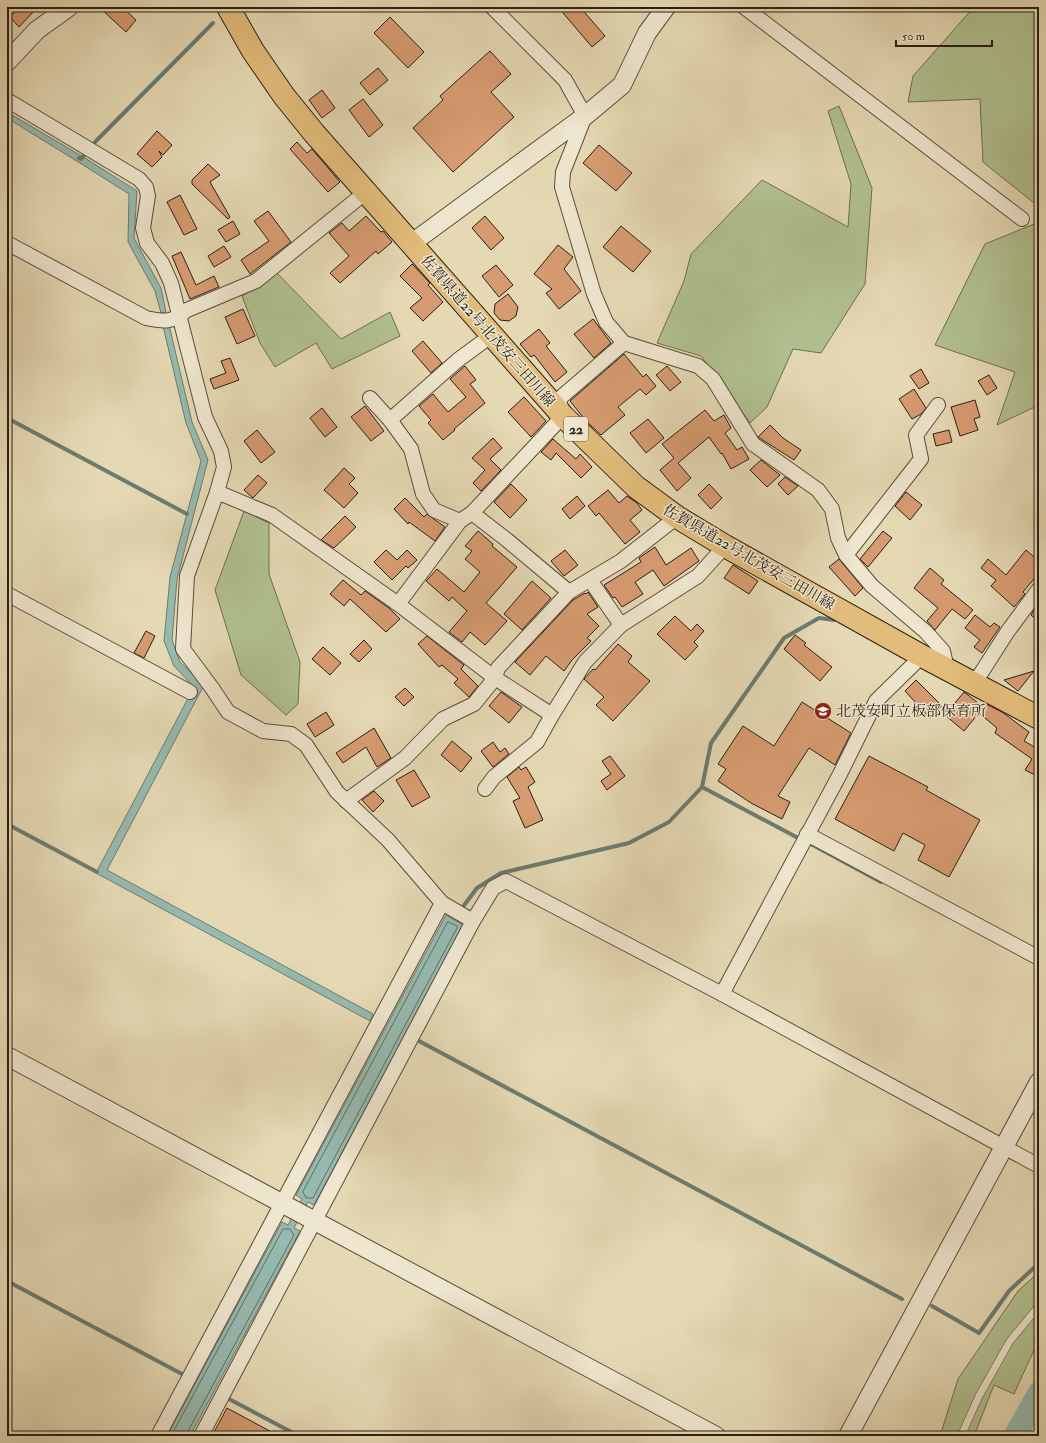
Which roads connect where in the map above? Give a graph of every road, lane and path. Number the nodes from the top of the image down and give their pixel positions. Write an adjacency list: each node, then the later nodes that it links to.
1 (69, 7): 6 (street)
2 (228, 7): 9 (main road, 佐賀県道22号北茂安三田川線 / 22)
3 (492, 7): 8 (street)
4 (666, 7): 8 (street)
5 (744, 7): 10 (street)
6 (7, 62)
7 (7, 100): 13 (street)
8 (584, 116): 12 (street); 15 (street)
9 (366, 192): 12 (main road, 佐賀県道22号北茂安三田川線 / 22); 13 (street)
10 (1022, 219)
11 (7, 243): 13 (street)
12 (412, 243): 14 (main road, 佐賀県道22号北茂安三田川線 / 22)
13 (170, 319): 20 (street)
14 (492, 335): 18 (main road, 佐賀県道22号北茂安三田川線 / 22); 19 (street)
15 (624, 343): 18 (street); 25 (street)
16 (370, 398): 19 (street)
17 (938, 405): 25 (street)
18 (563, 416): 21 (street); 22 (main road, 佐賀県道22号北茂安三田川線 / 22)
19 (390, 420): 23 (street)
20 (217, 492): 30 (street); 40 (street)
21 (472, 513): 23 (street); 28 (street)
22 (677, 517): 24 (main road, 佐賀県道22号北茂安三田川線 / 22); 26 (street)
23 (460, 522): 30 (street)
24 (725, 546): 31 (street); 32 (main road, 佐賀県道22号北茂安三田川線 / 22)
25 (846, 555): 33 (street)
26 (590, 580): 28 (street); 31 (street)
27 (1039, 589): 35 (street)
28 (569, 592): 34 (street)
29 (7, 594): 36 (street)
30 (398, 604): 34 (street)
31 (621, 625): 37 (street)
32 (922, 656): 33 (main road, 佐賀県道22号北茂安三田川線 / 22); 41 (street)
33 (947, 669): 35 (main road, 佐賀県道22号北茂安三田川線 / 22)
34 (495, 678): 37 (street); 40 (street)
35 (974, 684): 38 (main road, 佐賀県道22号北茂安三田川線 / 22)
36 (190, 692)
37 (552, 715): 39 (street)
38 (1039, 718)
39 (485, 789)
40 (346, 800): 42 (street)
41 (807, 834): 44 (street); 45 (street)
42 (442, 902): 43 (street); 50 (street)
43 (473, 921): 45 (street); 50 (street)
44 (1039, 958)
45 (722, 994): 48 (street)
46 (7, 1056): 50 (street)
47 (1039, 1082): 48 (street)
48 (1003, 1147): 49 (street); 55 (street)
49 (1039, 1166)
50 (299, 1212): 52 (street); 53 (street); 54 (street)
51 (1039, 1306): 56 (lane)
52 (158, 1436)
53 (201, 1436)
54 (716, 1436)
55 (848, 1436)
56 (961, 1436)

